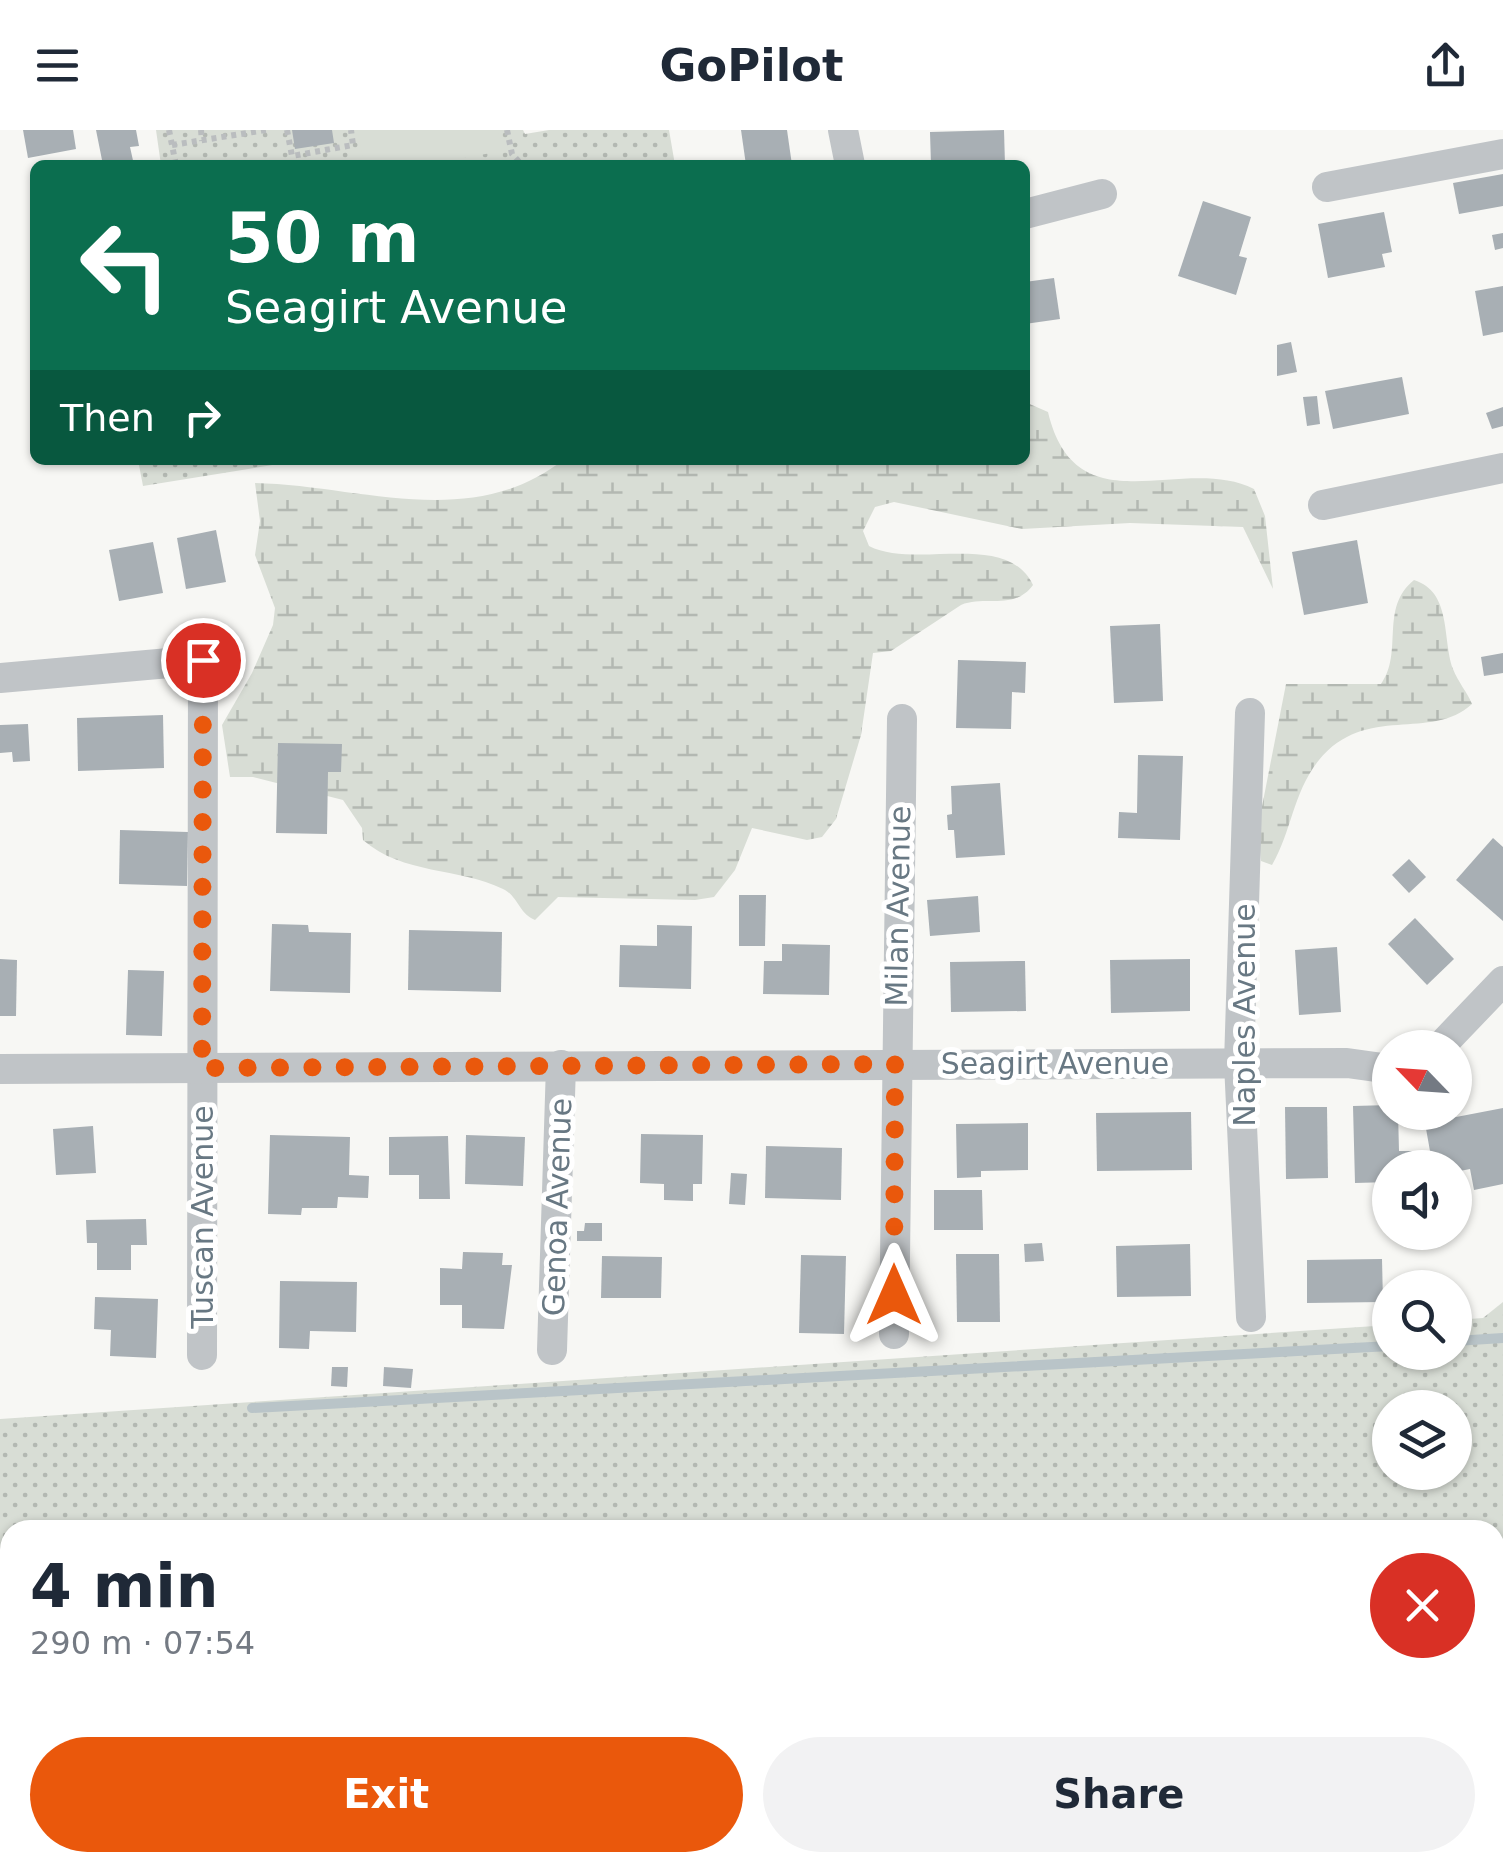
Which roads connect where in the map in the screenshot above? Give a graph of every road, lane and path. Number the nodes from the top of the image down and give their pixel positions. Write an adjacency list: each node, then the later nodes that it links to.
1 (169, 130): 9 (path)
2 (200, 130): 8 (path)
3 (266, 130): 8 (path)
4 (287, 130): 5 (path)
5 (351, 130)
6 (508, 130): 12 (path)
7 (843, 130): 13 (street)
8 (202, 140): 9 (path)
9 (172, 146): 11 (path)
10 (1503, 154): 14 (street)
11 (175, 160)
12 (517, 160)
13 (849, 160)
14 (1327, 187)
15 (1102, 194): 16 (street)
16 (1030, 213)
17 (1503, 468): 18 (street)
18 (1323, 504)
19 (0, 678): 28 (street, Tuscan Avenue)
20 (1250, 713): 24 (street, Naples Avenue)
21 (902, 719): 25 (street, Milan Avenue)
22 (1503, 981): 23 (street)
23 (1456, 1030)
24 (1239, 1063): 25 (street, Seagirt Avenue); 27 (street, Seagirt Avenue); 30 (street, Naples Avenue)
25 (895, 1064): 26 (street, Seagirt Avenue); 31 (street, Milan Avenue)
26 (561, 1065): 28 (street, Seagirt Avenue); 32 (street, Genoa Avenue)
27 (1372, 1066)
28 (202, 1068): 29 (street, Seagirt Avenue); 33 (street, Tuscan Avenue)
29 (0, 1069)
30 (1251, 1316)
31 (894, 1334)
32 (552, 1350)
33 (202, 1355)

